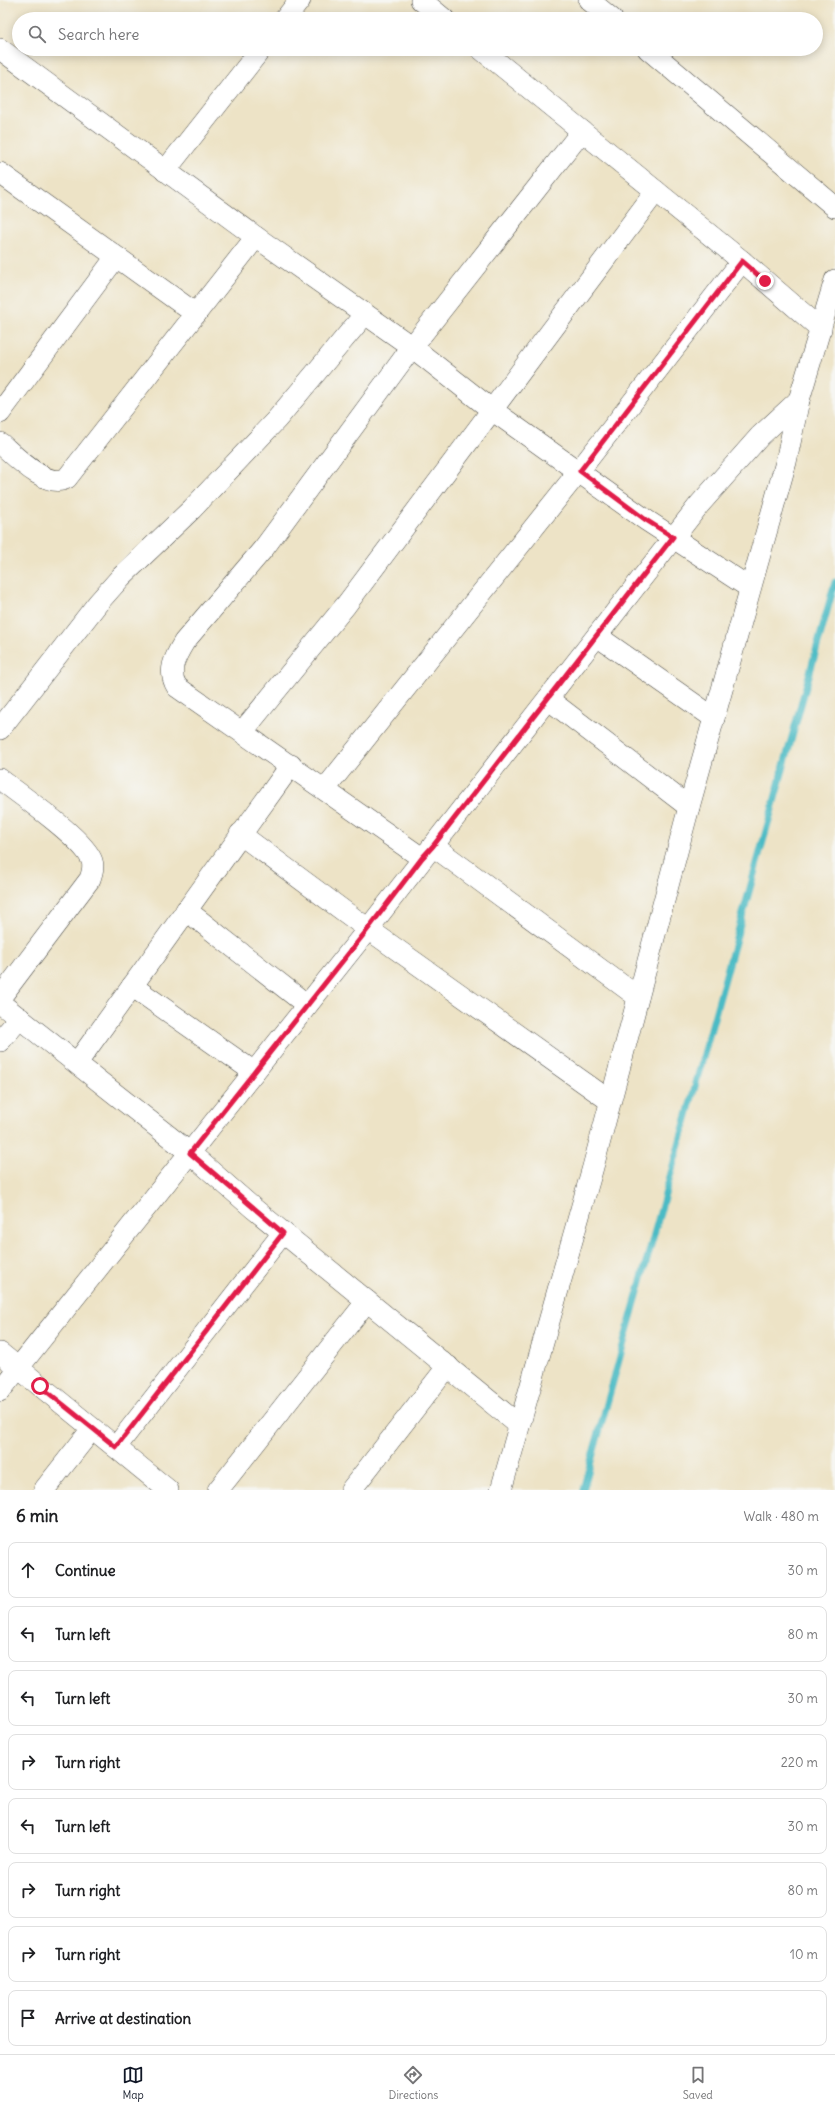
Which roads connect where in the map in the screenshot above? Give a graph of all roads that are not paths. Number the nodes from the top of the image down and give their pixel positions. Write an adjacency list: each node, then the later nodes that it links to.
1 (300, 0): 4 (street)
2 (421, 0): 5 (street)
3 (589, 0): 6 (street)
4 (291, 12)
5 (436, 12)
6 (604, 12)
7 (0, 48): 12 (street)
8 (256, 56): 12 (street)
9 (490, 56): 11 (street)
10 (656, 56): 15 (street)
11 (582, 131): 14 (street); 23 (street)
12 (166, 171): 16 (street)
13 (0, 172): 17 (street)
14 (656, 191): 18 (street); 25 (street)
15 (835, 206)
16 (256, 237): 20 (street); 21 (street)
17 (116, 257): 20 (street); 26 (street)
18 (742, 261): 22 (street); 28 (street)
19 (835, 280): 22 (street)
20 (196, 314): 27 (street)
21 (365, 314): 23 (street); 34 (street)
22 (821, 329): 24 (street)
23 (412, 348): 25 (street); 35 (street)
24 (799, 400): 29 (street); 30 (street)
25 (492, 410): 28 (street); 35 (street)
26 (0, 413)
27 (0, 443)
28 (580, 471): 29 (street); 38 (street)
29 (673, 537): 30 (street); 31 (street)
30 (750, 588): 33 (street)
31 (597, 636): 32 (street); 33 (street)
32 (548, 699): 39 (street); 41 (street)
33 (714, 718): 39 (street)
34 (0, 729)
35 (243, 731): 36 (street)
36 (291, 765): 38 (street); 40 (street)
37 (0, 779): 46 (street)
38 (325, 789): 41 (street)
39 (689, 807): 45 (street)
40 (240, 834): 42 (street); 43 (street)
41 (427, 852): 43 (street); 45 (street)
42 (186, 910): 44 (street); 48 (street)
43 (368, 929): 48 (street); 53 (street)
44 (132, 986): 51 (street); 52 (street)
45 (638, 997): 53 (street)
46 (0, 998)
47 (0, 1003): 49 (street)
48 (307, 1005): 52 (street)
49 (20, 1018): 50 (street); 51 (street)
50 (0, 1041)
51 (77, 1063): 54 (street)
52 (254, 1072): 54 (street)
53 (610, 1102): 61 (street)
54 (190, 1153): 55 (street); 59 (street)
55 (283, 1233): 56 (street); 63 (street)
56 (367, 1301): 58 (street); 66 (street)
57 (0, 1353): 59 (street)
58 (448, 1366): 61 (street); 67 (street)
59 (19, 1368): 60 (street); 62 (street)
60 (0, 1391)
61 (519, 1425): 68 (street)
62 (92, 1429): 63 (street); 64 (street)
63 (116, 1447): 65 (street)
64 (44, 1490)
65 (168, 1490)
66 (218, 1490)
67 (352, 1490)
68 (501, 1490)

